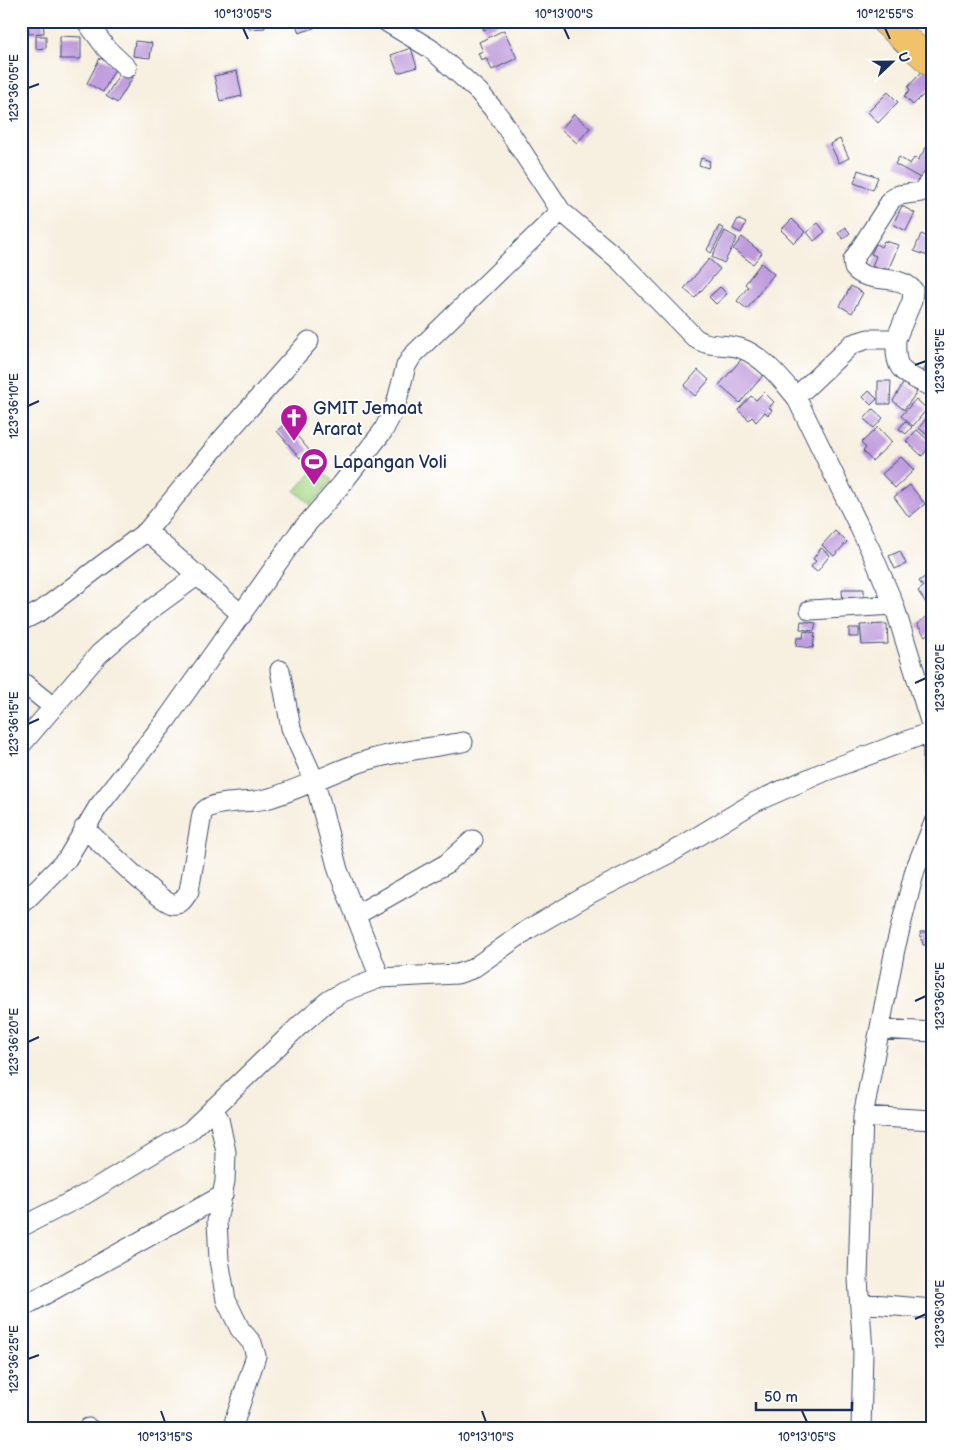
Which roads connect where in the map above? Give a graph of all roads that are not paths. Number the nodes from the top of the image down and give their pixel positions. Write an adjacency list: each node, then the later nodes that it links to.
1 (86, 21): 5 (street)
2 (385, 21): 7 (street)
3 (885, 21): 4 (highway)
4 (933, 64)
5 (127, 68)
6 (933, 178): 8 (street)
7 (560, 211): 11 (street); 16 (street)
8 (896, 340): 10 (street); 11 (street)
9 (309, 341): 12 (street)
10 (933, 388)
11 (796, 397): 14 (street)
12 (147, 530): 13 (street); 17 (street)
13 (198, 575): 16 (street); 20 (street)
14 (894, 605): 15 (street); 21 (street)
15 (810, 610)
16 (242, 615): 27 (street)
17 (21, 621)
18 (280, 670): 25 (street)
19 (21, 682): 20 (street)
20 (53, 707): 23 (street)
21 (933, 731): 24 (street); 31 (street)
22 (463, 742): 25 (street)
23 (21, 745)
24 (933, 776)
25 (315, 782): 27 (street); 30 (street)
26 (933, 825): 32 (street)
27 (84, 828): 29 (street)
28 (473, 840): 30 (street)
29 (21, 905)
30 (356, 915): 31 (street)
31 (380, 978): 34 (street)
32 (880, 1029): 33 (street); 35 (street)
33 (933, 1032)
34 (213, 1108): 37 (street); 38 (street)
35 (863, 1116): 36 (street); 39 (street)
36 (933, 1120)
37 (223, 1195): 40 (street); 42 (street)
38 (21, 1227)
39 (860, 1303): 41 (street); 43 (street)
40 (21, 1308)
41 (933, 1309)
42 (232, 1429)
43 (861, 1429)

